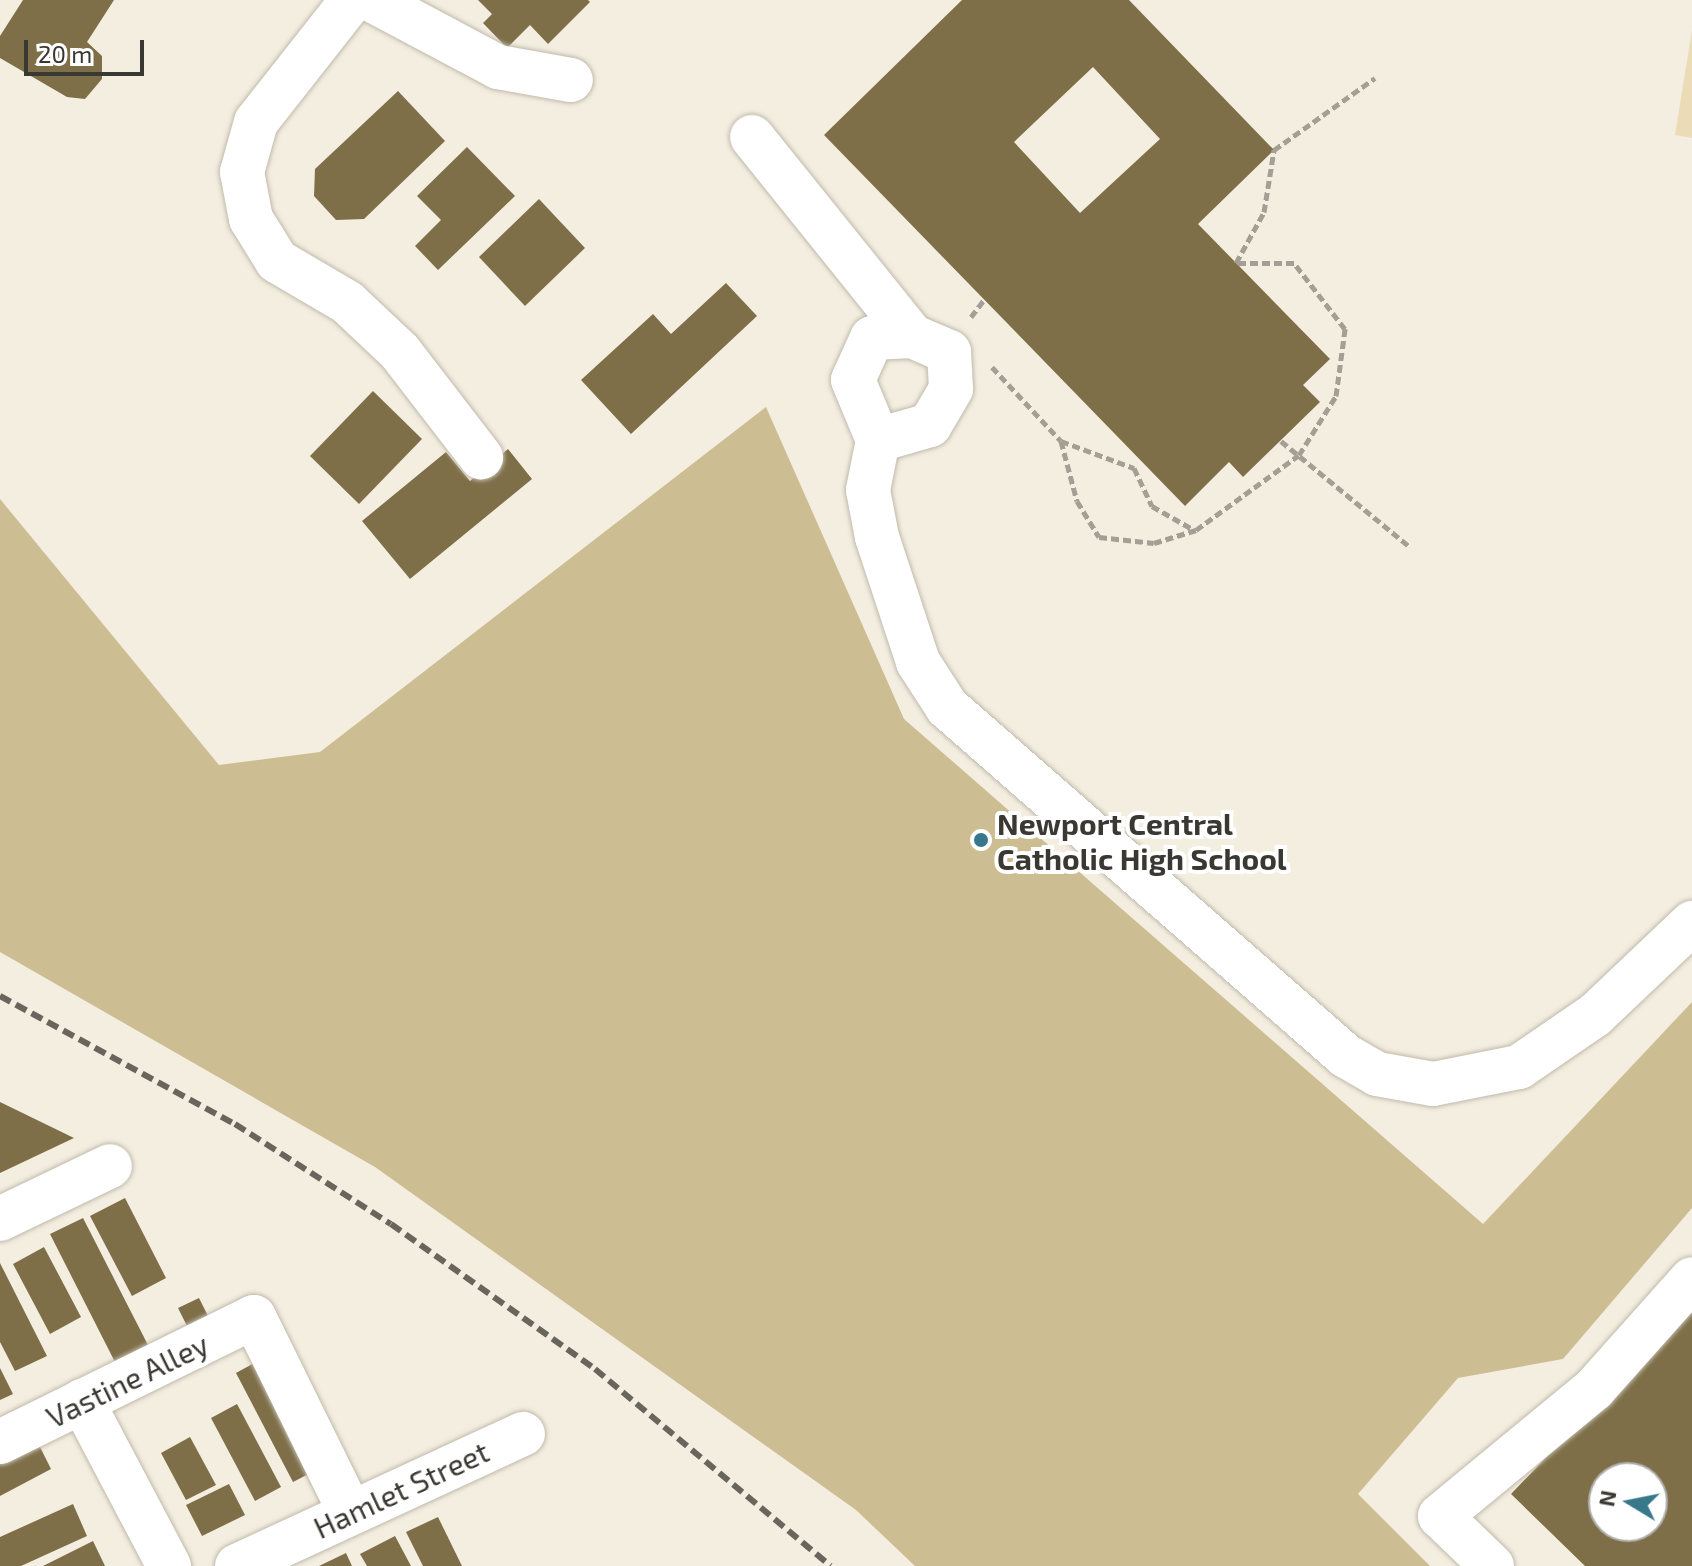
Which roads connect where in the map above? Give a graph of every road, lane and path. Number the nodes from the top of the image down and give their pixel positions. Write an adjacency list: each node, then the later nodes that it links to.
1 (352, 0): 12 (street)
2 (372, 0): 4 (street)
3 (1375, 78): 11 (path)
4 (571, 80)
5 (752, 137): 6 (street)
6 (912, 336): 8 (street); 8 (street)
7 (980, 354): 9 (path)
8 (878, 440): 15 (street)
9 (1061, 441): 13 (path); 13 (path)
10 (1281, 441): 11 (path)
11 (1299, 455): 13 (path); 14 (path)
12 (481, 457)
13 (1196, 530)
14 (1409, 546)
15 (1692, 923)
16 (110, 1166): 17 (street)
17 (0, 1219)
18 (1692, 1279): 25 (street)
19 (82, 1401): 21 (street, Vastine Alley); 22 (street, Vastine Alley); 23 (street)
20 (523, 1434): 22 (street, Hamlet Street)
21 (0, 1442)
22 (350, 1512): 24 (street, Hamlet Street)
23 (169, 1566)
24 (237, 1566)
25 (1492, 1566)

